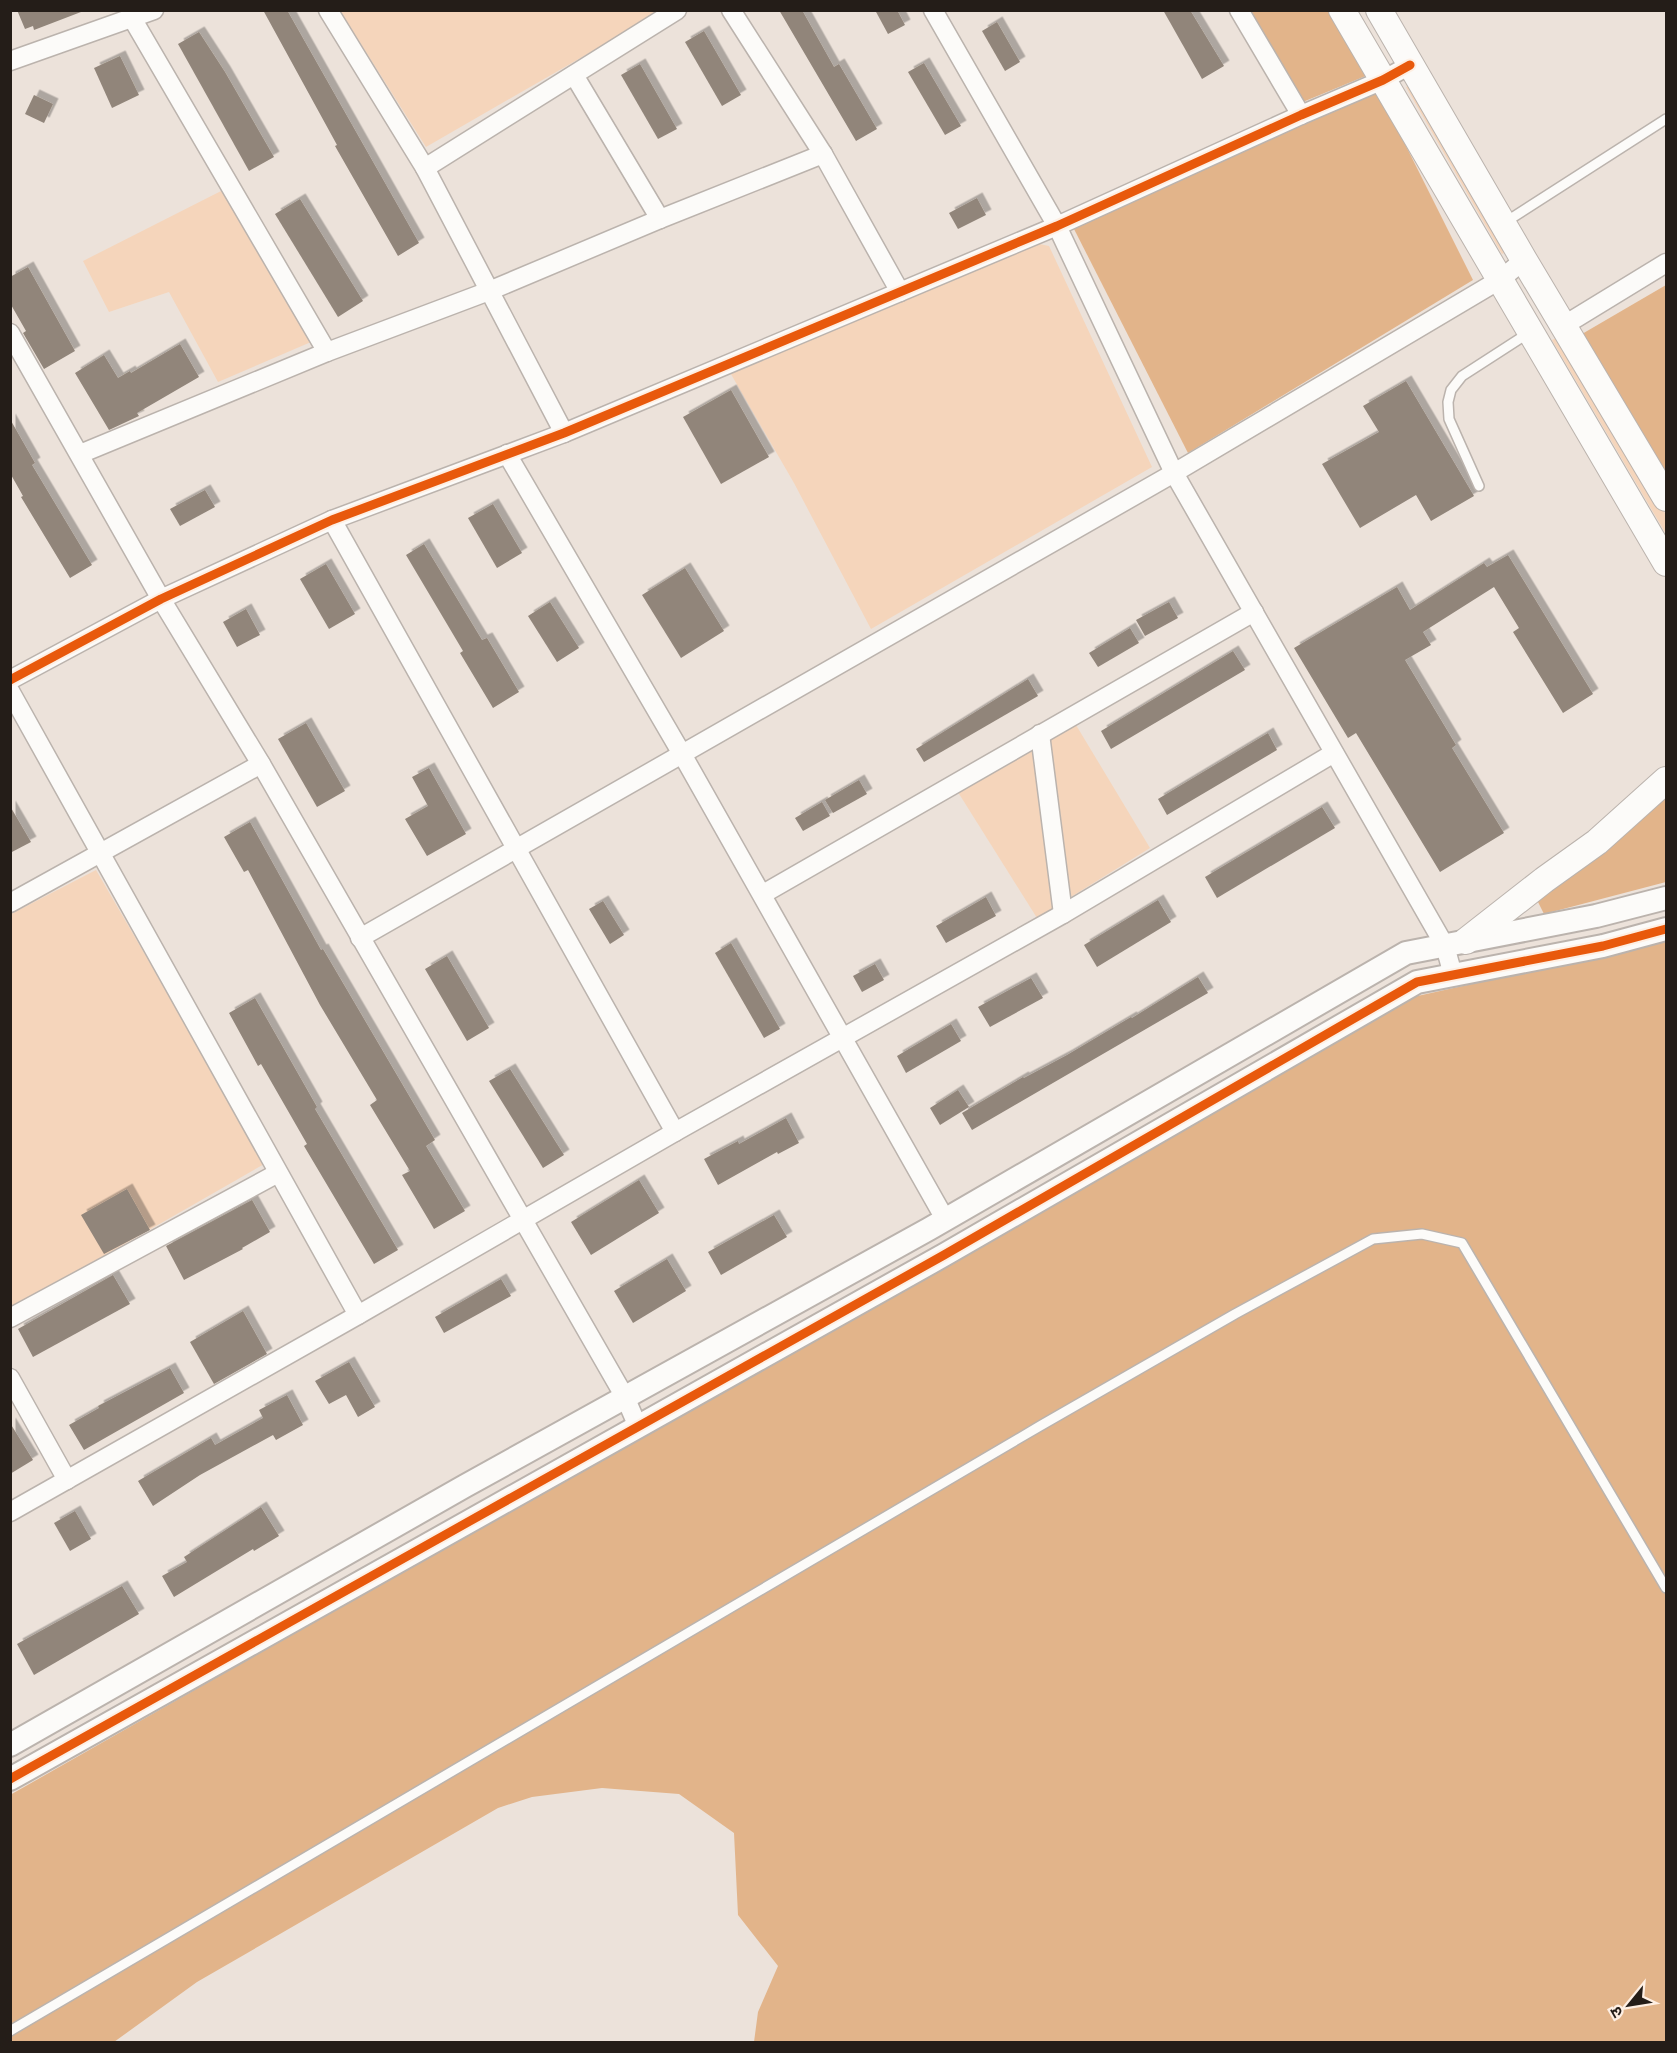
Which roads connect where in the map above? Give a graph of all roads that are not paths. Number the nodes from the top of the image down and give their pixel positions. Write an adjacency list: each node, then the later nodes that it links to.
1 (154, 10): 9 (street)
2 (328, 10): 17 (street)
3 (677, 10): 12 (street)
4 (731, 10): 16 (street)
5 (933, 10): 20 (street)
6 (1239, 10): 14 (street)
7 (1342, 10): 13 (main road)
8 (1379, 10): 11 (main road)
9 (132, 18): 10 (street); 29 (street)
10 (10, 62)
11 (1410, 64): 13 (street); 19 (main road)
12 (574, 75): 17 (street); 18 (street)
13 (1383, 80): 14 (street); 23 (main road)
14 (1301, 115): 20 (street)
15 (1666, 119): 19 (lane)
16 (823, 154): 18 (street); 25 (street)
17 (425, 168): 24 (street)
18 (660, 219): 24 (street)
19 (1502, 224): 21 (main road)
20 (1057, 226): 25 (street); 33 (street)
21 (1524, 260): 23 (street); 26 (main road)
22 (1666, 262): 26 (street)
23 (1501, 279): 27 (main road); 33 (street)
24 (489, 291): 29 (street); 30 (street)
25 (900, 292): 30 (street)
26 (1560, 321): 27 (main road); 35 (main road)
27 (1531, 332): 34 (lane); 37 (main road)
28 (10, 333): 31 (street)
29 (327, 352): 31 (street)
30 (564, 433): 32 (street)
31 (80, 454): 38 (street)
32 (507, 454): 36 (street); 44 (street)
33 (1174, 473): 39 (street); 44 (street)
34 (1479, 486)
35 (1666, 498)
36 (332, 520): 38 (street); 47 (street)
37 (1666, 563)
38 (161, 599): 40 (street); 45 (street)
39 (1254, 612): 42 (street); 43 (street)
40 (10, 680)
41 (10, 691): 48 (street)
42 (1040, 734): 49 (street); 52 (street)
43 (1334, 753): 52 (street); 55 (street)
44 (682, 754): 47 (street); 49 (street)
45 (261, 764): 48 (street); 54 (street)
46 (1666, 780): 55 (main road)
47 (515, 850): 54 (street); 58 (street)
48 (100, 854): 51 (street); 59 (street)
49 (763, 894): 57 (street)
50 (1666, 898): 55 (street)
51 (10, 903)
52 (1063, 915): 57 (street)
53 (1666, 928): 56 (street)
54 (360, 938): 61 (street)
55 (1455, 944): 56 (street); 60 (street)
56 (1453, 975): 66 (street)
57 (843, 1038): 58 (street); 60 (street)
58 (675, 1132): 61 (street)
59 (278, 1173): 62 (street); 63 (street)
60 (945, 1219): 65 (street)
61 (522, 1220): 62 (street); 65 (street)
62 (358, 1315): 67 (street)
63 (10, 1318)
64 (10, 1378): 67 (street)
65 (626, 1399): 66 (street); 70 (street)
66 (638, 1427): 71 (street)
67 (67, 1480): 68 (street)
68 (10, 1512)
69 (1666, 1588): 72 (lane)
70 (10, 1745)
71 (10, 1779)
72 (10, 2031)

